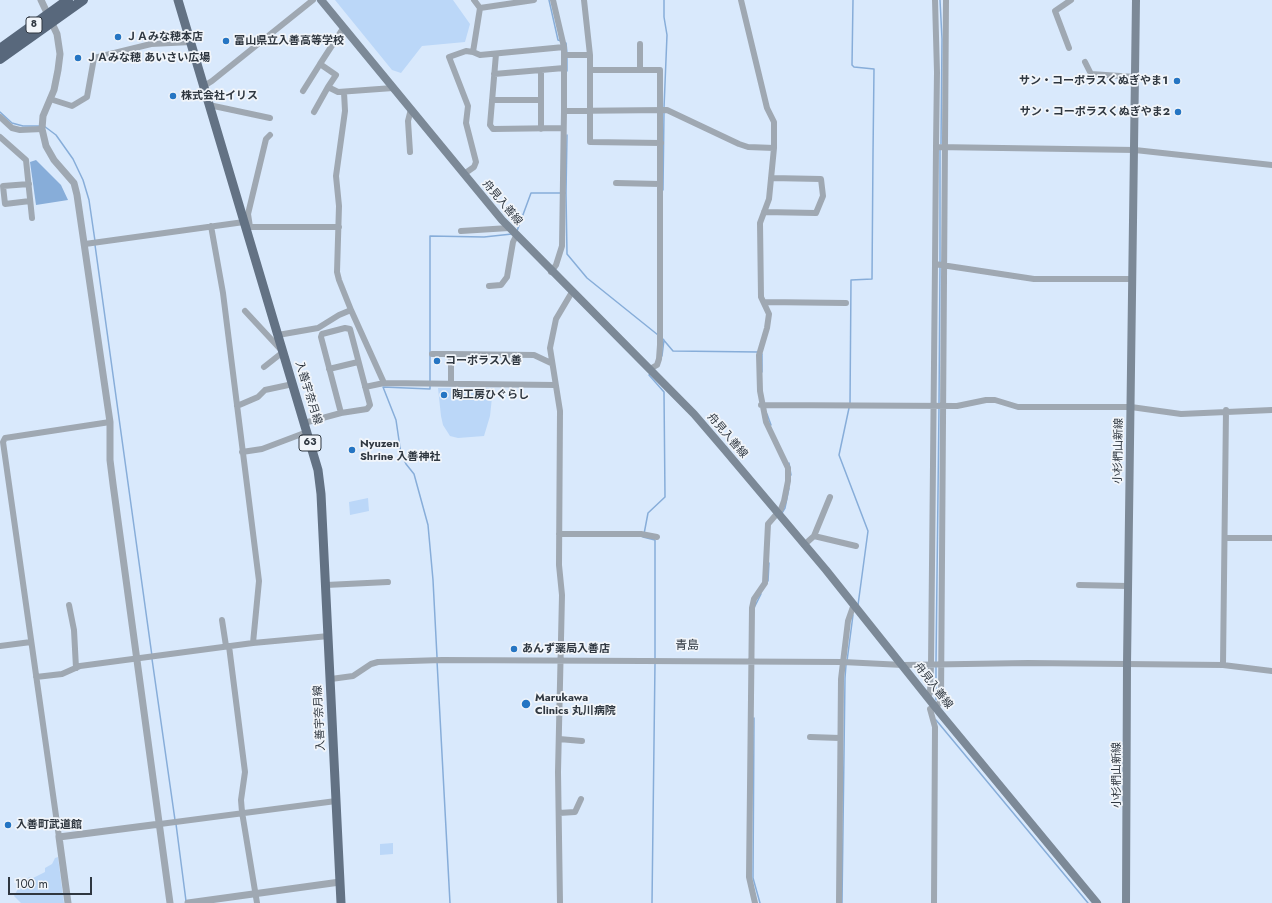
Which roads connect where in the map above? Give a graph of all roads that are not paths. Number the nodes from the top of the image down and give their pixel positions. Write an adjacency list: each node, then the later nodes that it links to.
1 (41, 0): 18 (street)
2 (68, 0): 18 (highway, 8)
3 (83, 0): 18 (highway, 8)
4 (178, 0): 20 (main road, 入善宇奈月線 / 63)
5 (313, 0): 37 (street)
6 (321, 0): 19 (main road, 舟見入善線)
7 (474, 0): 17 (street)
8 (534, 0): 16 (street)
9 (553, 0): 22 (street)
10 (584, 0): 28 (street)
11 (741, 0): 60 (street)
12 (935, 0): 59 (street)
13 (946, 0): 61 (street)
14 (1071, 0): 23 (street)
15 (1136, 0): 36 (main road, 小杉椚山新線)
16 (510, 2): 17 (street)
17 (480, 8): 24 (street)
18 (49, 19): 27 (highway, 8); 42 (street)
19 (344, 28): 30 (street); 39 (main road, 舟見入善線)
20 (191, 42): 37 (main road, 入善宇奈月線 / 63); 42 (street)
21 (640, 44): 34 (street)
22 (564, 47): 25 (street); 26 (street)
23 (1069, 48)
24 (474, 52): 25 (street); 65 (street)
25 (496, 54): 35 (street)
26 (564, 55): 28 (street); 31 (street)
27 (0, 56)
28 (590, 56): 33 (street)
29 (1085, 62): 36 (street)
30 (320, 64): 38 (street); 40 (street)
31 (564, 68): 32 (street); 50 (street)
32 (541, 70): 35 (street); 44 (street)
33 (590, 70): 34 (street); 48 (street)
34 (640, 70): 47 (street)
35 (494, 74): 43 (street)
36 (1135, 77): 62 (main road, 小杉椚山新線)
37 (204, 86): 45 (main road, 入善宇奈月線 / 63)
38 (328, 87): 41 (street); 49 (street)
39 (393, 88): 41 (street); 46 (main road, 舟見入善線)
40 (303, 91)
41 (344, 92): 75 (street)
42 (50, 99): 54 (street)
43 (492, 100): 44 (street); 55 (street)
44 (541, 100): 55 (street)
45 (209, 105): 52 (street); 73 (main road, 入善宇奈月線 / 63)
46 (410, 109): 63 (street); 65 (main road, 舟見入善線)
47 (661, 110): 48 (street); 58 (street); 60 (street)
48 (590, 111): 50 (street); 58 (street)
49 (314, 112)
50 (564, 112): 53 (street)
51 (0, 117): 54 (street)
52 (270, 118)
53 (563, 128): 55 (street); 82 (street)
54 (42, 129): 79 (street)
55 (541, 129)
56 (270, 134): 73 (street)
57 (0, 137): 68 (street)
58 (661, 143): 69 (street)
59 (936, 147): 61 (street); 80 (street)
60 (774, 148): 66 (street)
61 (946, 148): 62 (street); 81 (street)
62 (1135, 150): 64 (street); 83 (main road, 小杉椚山新線)
63 (410, 152)
64 (1272, 165)
65 (464, 174): 76 (main road, 舟見入善線)
66 (771, 178): 71 (street); 71 (street)
67 (616, 183): 69 (street)
68 (29, 184): 70 (street); 70 (street)
69 (660, 184): 98 (street)
70 (30, 201): 72 (street)
71 (764, 212): 86 (street)
72 (32, 218)
73 (247, 225): 74 (street); 75 (street); 90 (main road, 入善宇奈月線 / 63)
74 (211, 226): 79 (street); 105 (street)
75 (339, 227): 88 (street)
76 (509, 228): 77 (street); 78 (main road, 舟見入善線)
77 (461, 231)
78 (516, 236): 82 (main road, 舟見入善線); 84 (street)
79 (85, 244): 112 (street)
80 (935, 264): 81 (street); 106 (street)
81 (944, 264): 83 (street); 107 (street)
82 (551, 272): 85 (main road, 舟見入善線)
83 (1133, 279): 108 (main road, 小杉椚山新線)
84 (488, 286)
85 (572, 292): 95 (street); 98 (main road, 舟見入善線)
86 (764, 302): 87 (street); 104 (street)
87 (846, 303)
88 (351, 310): 90 (street); 99 (street)
89 (245, 311): 91 (street)
90 (278, 335): 91 (main road, 入善宇奈月線 / 63)
91 (283, 352): 96 (street); 100 (main road, 入善宇奈月線 / 63)
92 (432, 354): 93 (street)
93 (451, 354): 95 (street); 101 (street)
94 (358, 362): 97 (street); 97 (street); 103 (street)
95 (551, 363): 102 (street)
96 (264, 367)
97 (329, 369): 111 (street)
98 (650, 369): 116 (main road, 舟見入善線)
99 (384, 383): 101 (street); 103 (street)
100 (293, 384): 105 (street); 113 (main road, 入善宇奈月線 / 63)
101 (451, 384): 102 (street)
102 (555, 385): 117 (street)
103 (365, 387): 111 (street)
104 (761, 405): 106 (street); 116 (street)
105 (237, 406): 114 (street)
106 (934, 406): 107 (street); 142 (street)
107 (944, 406): 108 (street); 142 (street)
108 (1131, 407): 109 (street); 127 (main road, 小杉椚山新線)
109 (1226, 410): 110 (street); 120 (street)
110 (1272, 410)
111 (341, 414): 113 (street)
112 (110, 422): 132 (street); 136 (street)
113 (306, 428): 114 (street); 125 (main road, 入善宇奈月線 / 63)
114 (242, 452): 133 (street)
115 (830, 497): 118 (street)
116 (777, 512): 122 (main road, 舟見入善線); 138 (street)
117 (559, 534): 119 (street); 137 (street)
118 (814, 536): 122 (street); 123 (street)
119 (657, 537)
120 (1225, 538): 121 (street); 143 (street)
121 (1272, 538)
122 (804, 545): 128 (main road, 舟見入善線)
123 (856, 546)
124 (388, 582): 125 (street)
125 (326, 585): 131 (main road, 入善宇奈月線 / 63)
126 (1079, 585): 127 (street)
127 (1128, 586): 140 (main road, 小杉椚山新線)
128 (854, 604): 139 (street); 141 (main road, 舟見入善線)
129 (68, 605): 144 (street)
130 (222, 620): 135 (street)
131 (328, 636): 133 (street); 147 (main road, 入善宇奈月線 / 63)
132 (31, 642): 134 (street); 146 (street)
133 (253, 643): 135 (street)
134 (0, 646)
135 (228, 646): 136 (street); 156 (street)
136 (137, 658): 144 (street); 158 (street)
137 (560, 660): 138 (street); 147 (street); 152 (street)
138 (751, 662): 139 (street); 168 (street)
139 (843, 662): 141 (street); 151 (street)
140 (1127, 664): 142 (street); 143 (street); 172 (main road, 小杉椚山新線)
141 (903, 665): 142 (street); 148 (main road, 舟見入善線)
142 (936, 665): 148 (street); 149 (street)
143 (1223, 665): 145 (street)
144 (76, 668): 146 (street)
145 (1272, 671)
146 (36, 677): 159 (street)
147 (331, 679): 155 (main road, 入善宇奈月線 / 63)
148 (928, 697): 149 (main road, 舟見入善線)
149 (936, 708): 170 (street); 171 (main road, 舟見入善線)
150 (810, 737): 151 (street)
151 (840, 738): 169 (street)
152 (558, 739): 153 (street); 157 (street)
153 (582, 741)
154 (582, 799): 157 (street)
155 (336, 801): 156 (street); 160 (main road, 入善宇奈月線 / 63)
156 (242, 812): 158 (street); 161 (street)
157 (559, 813): 167 (street)
158 (160, 824): 159 (street); 163 (street)
159 (59, 836): 162 (street)
160 (340, 882): 161 (street); 166 (main road, 入善宇奈月線 / 63)
161 (256, 894): 164 (street); 165 (street)
162 (68, 903)
163 (170, 903)
164 (188, 903)
165 (257, 903)
166 (341, 903)
167 (560, 903)
168 (755, 903)
169 (839, 903)
170 (934, 903)
171 (1097, 903)
172 (1126, 903)

